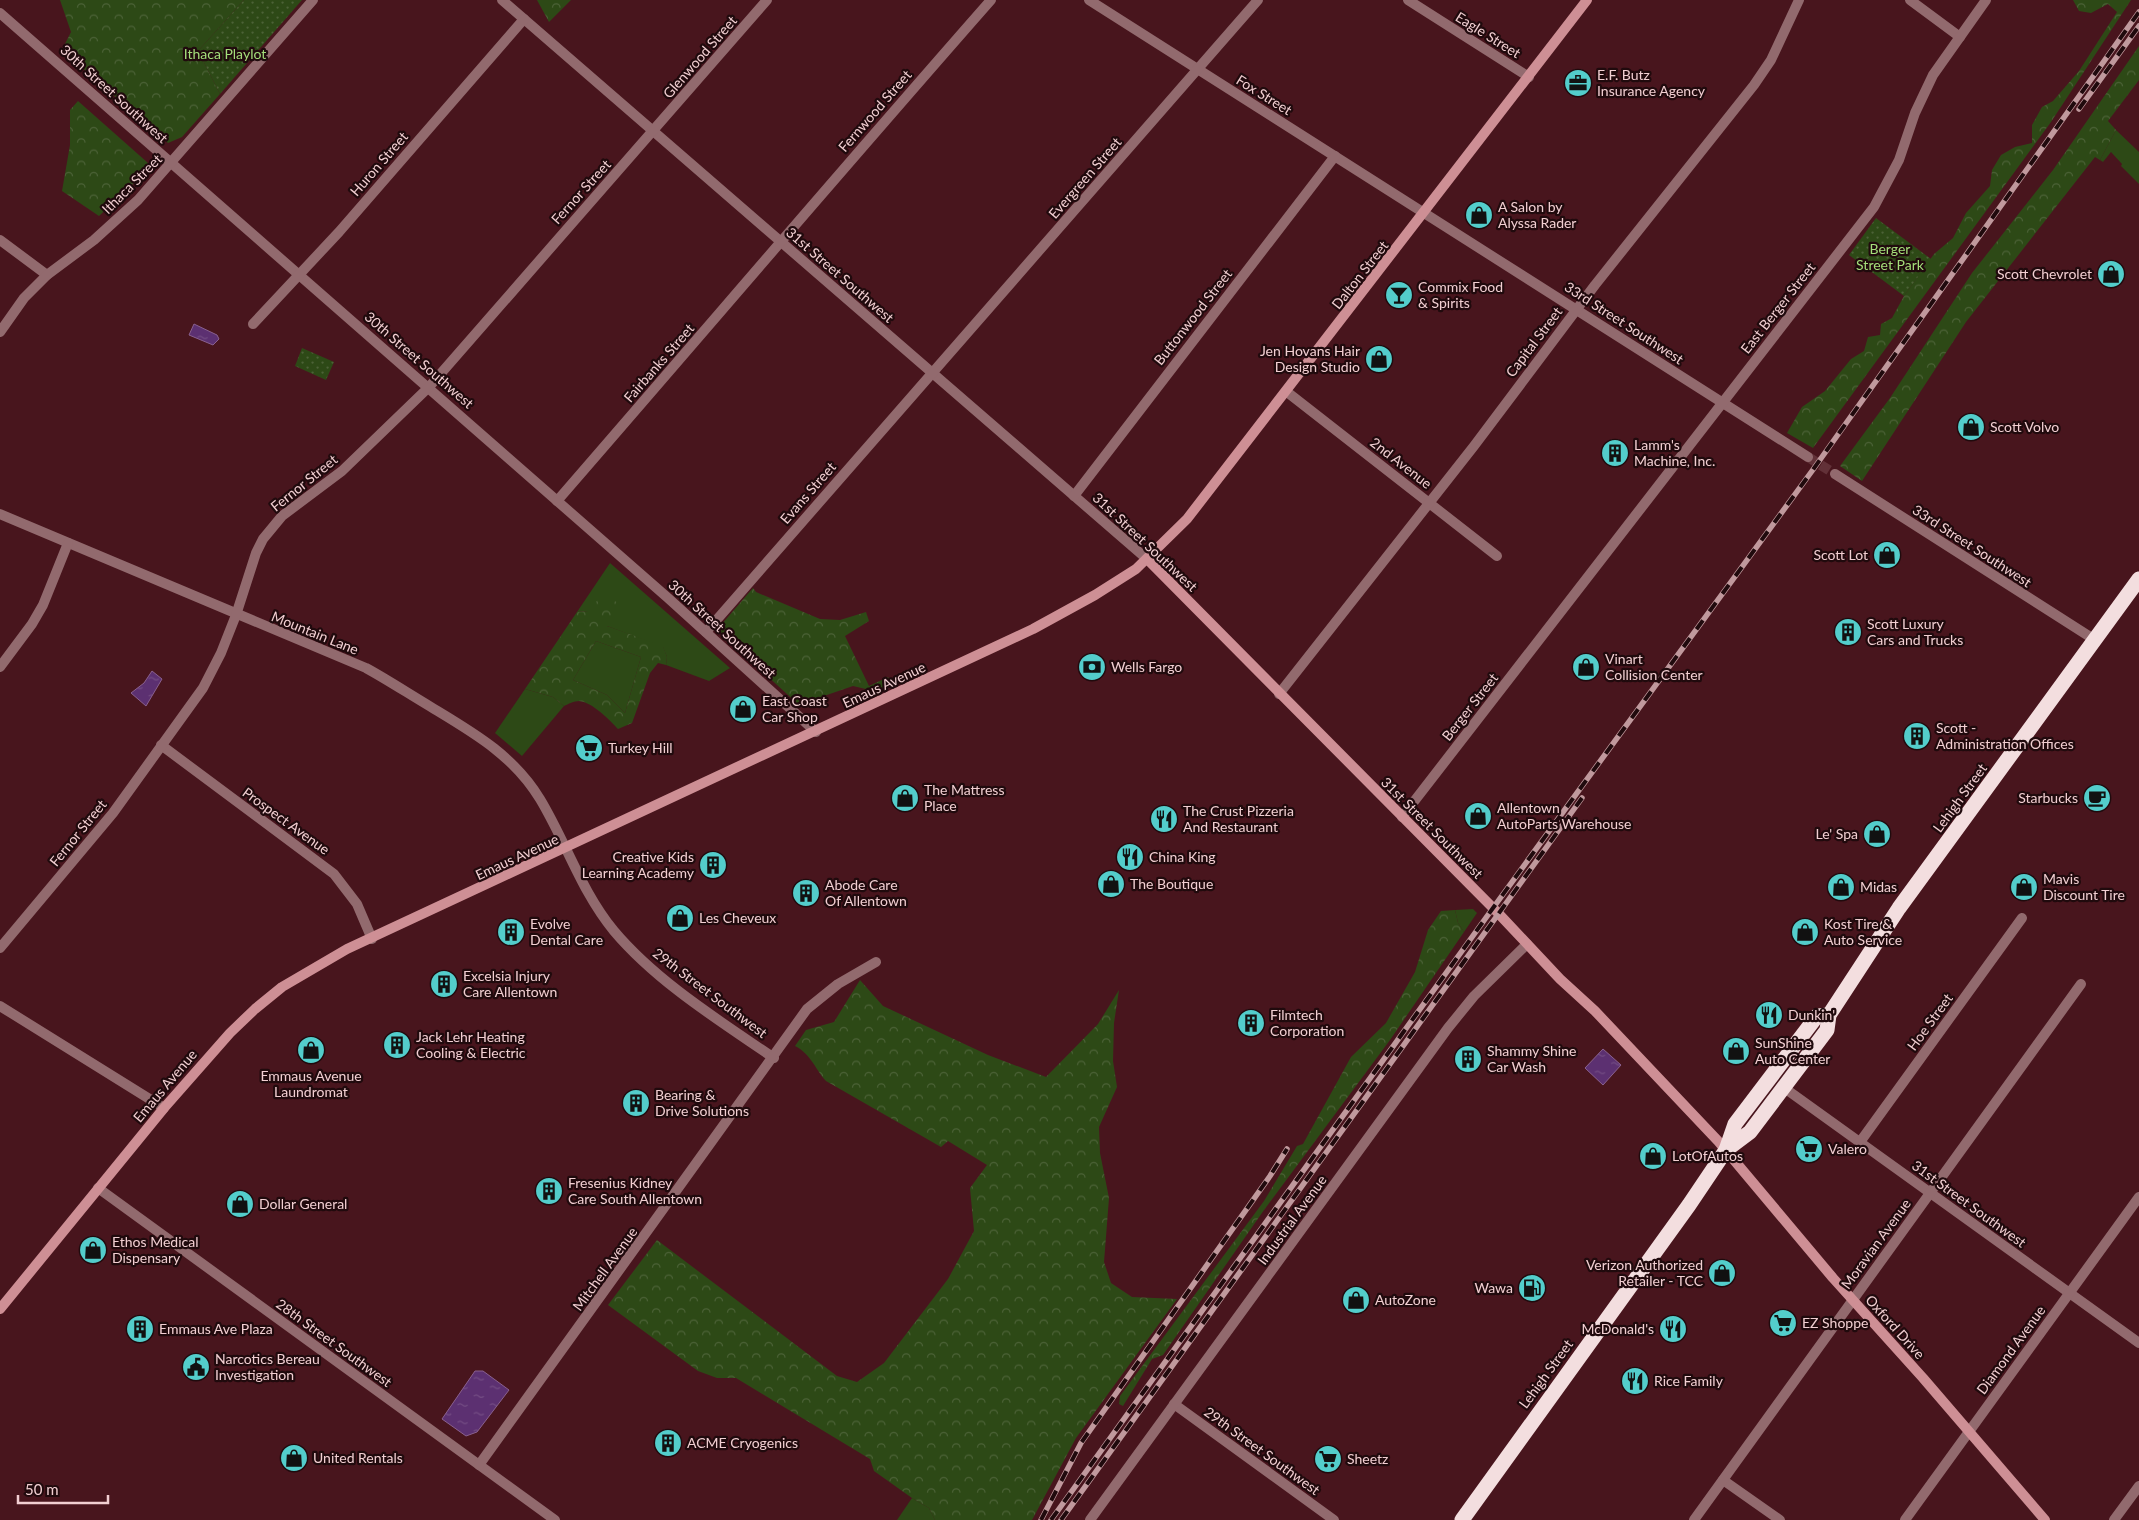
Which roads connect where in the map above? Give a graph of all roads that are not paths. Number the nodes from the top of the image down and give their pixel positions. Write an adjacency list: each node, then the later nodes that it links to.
1 (313, 0): 19 (street, Ithaca Street)
2 (502, 0): 13 (street, 31st Street Southwest)
3 (767, 0): 17 (street, Glenwood Street)
4 (991, 0): 22 (street, Fernwood Street)
5 (1089, 0): 15 (street, Fox Street)
6 (1258, 0): 15 (street, Evergreen Street)
7 (1408, 0): 16 (street, Eagle Street)
8 (1587, 0): 16 (main road, Dalton Street)
9 (1799, 0): 25 (street, Capital Street)
10 (1910, 0): 14 (street)
11 (1986, 0): 14 (street, East Berger Street)
12 (0, 13): 19 (street, 30th Street Southwest)
13 (524, 19): 17 (street, 31st Street Southwest); 24 (street, Huron Street)
14 (1960, 37): 31 (street, East Berger Street)
15 (1198, 69): 18 (street, Fox Street); 28 (street, Evergreen Street)
16 (1529, 77): 20 (main road, Dalton Street)
17 (653, 132): 22 (street, 31st Street Southwest); 29 (street, Fernor Street)
18 (1335, 156): 20 (street, Fox Street); 34 (street, Buttonwood Street)
19 (172, 164): 23 (street, Ithaca Street); 24 (street, 30th Street Southwest)
20 (1425, 213): 25 (street, 33rd Street Southwest); 30 (main road, Dalton Street)
21 (0, 240): 23 (street)
22 (781, 243): 28 (street, 31st Street Southwest); 35 (street, Fairbanks Street)
23 (47, 274): 27 (street, Ithaca Street)
24 (300, 275): 26 (street, Huron Street); 29 (street, 30th Street Southwest)
25 (1576, 310): 31 (street, 33rd Street Southwest); 36 (street, Capital Street)
26 (253, 324)
27 (0, 332)
28 (931, 372): 34 (street, 31st Street Southwest); 44 (street, Evans Street)
29 (429, 387): 35 (street, 30th Street Southwest); 43 (street, Fernor Street)
30 (1287, 392): 36 (street, 2nd Avenue); 40 (main road, Dalton Street)
31 (1722, 402): 32 (street, 33rd Street Southwest); 42 (street, East Berger Street)
32 (1808, 457)
33 (1834, 474): 45 (street, 33rd Street Southwest)
34 (1074, 496): 40 (street, 31st Street Southwest)
35 (557, 501): 44 (street, 30th Street Southwest)
36 (1429, 503): 39 (street, 2nd Avenue); 47 (street, Capital Street)
37 (0, 514): 38 (street, Mountain Lane)
38 (68, 543): 43 (street, Mountain Lane); 46 (street)
39 (1497, 556)
40 (1147, 559): 47 (main road, 31st Street Southwest); 48 (main road, Emaus Avenue)
41 (2139, 579): 45 (highway, Lehigh Street)
42 (1559, 614): 50 (street, Berger Street)
43 (236, 615): 49 (street, Fernor Street); 51 (street, Mountain Lane)
44 (706, 632): 48 (street, 30th Street Southwest)
45 (2095, 640): 59 (highway, Lehigh Street)
46 (0, 667)
47 (1279, 694): 50 (main road, 31st Street Southwest)
48 (816, 732): 51 (main road, Emaus Avenue)
49 (161, 745): 53 (street, Prospect Avenue); 55 (street, Fernor Street)
50 (1402, 817): 54 (main road, 31st Street Southwest)
51 (566, 849): 53 (main road, Emaus Avenue); 60 (street, 29th Street Southwest)
52 (2022, 918): 63 (street, Hoe Street)
53 (372, 939): 62 (main road, Emaus Avenue)
54 (1527, 944): 64 (main road, 31st Street Southwest); 72 (street, Industrial Avenue)
55 (0, 948)
56 (876, 962): 60 (street, Mitchell Avenue)
57 (2081, 984): 66 (street, Moravian Avenue)
58 (0, 1006): 62 (street)
59 (1828, 1015): 61 (highway, Lehigh Street); 64 (highway, Lehigh Street)
60 (774, 1058): 74 (street, Mitchell Avenue)
61 (1783, 1087): 63 (street, 31st Street Southwest); 64 (highway, Lehigh Street)
62 (164, 1108): 65 (main road, Emaus Avenue)
63 (1860, 1142): 66 (street, 31st Street Southwest)
64 (1726, 1150): 69 (main road, Oxford Drive); 80 (highway, Lehigh Street)
65 (98, 1188): 70 (main road, Emaus Avenue); 74 (street, 28th Street Southwest)
66 (1930, 1193): 68 (street, 31st Street Southwest); 69 (street, Moravian Avenue)
67 (2139, 1197): 68 (street, Diamond Avenue)
68 (2070, 1293): 71 (street, 31st Street Southwest); 73 (street, Diamond Avenue)
69 (1853, 1300): 73 (main road, Oxford Drive); 75 (street, Moravian Avenue)
70 (0, 1309)
71 (2139, 1343)
72 (1174, 1404): 78 (street, Industrial Avenue); 79 (street, 29th Street Southwest)
73 (1969, 1432): 83 (street, Diamond Avenue); 84 (main road, Oxford Drive)
74 (480, 1465): 77 (street, 28th Street Southwest)
75 (1723, 1480): 81 (street, Moravian Avenue); 82 (street)
76 (2139, 1486): 85 (street)
77 (555, 1520)
78 (1090, 1520)
79 (1334, 1520)
80 (1462, 1520)
81 (1694, 1520)
82 (1780, 1520)
83 (1905, 1520)
84 (2045, 1520)
85 (2114, 1520)

